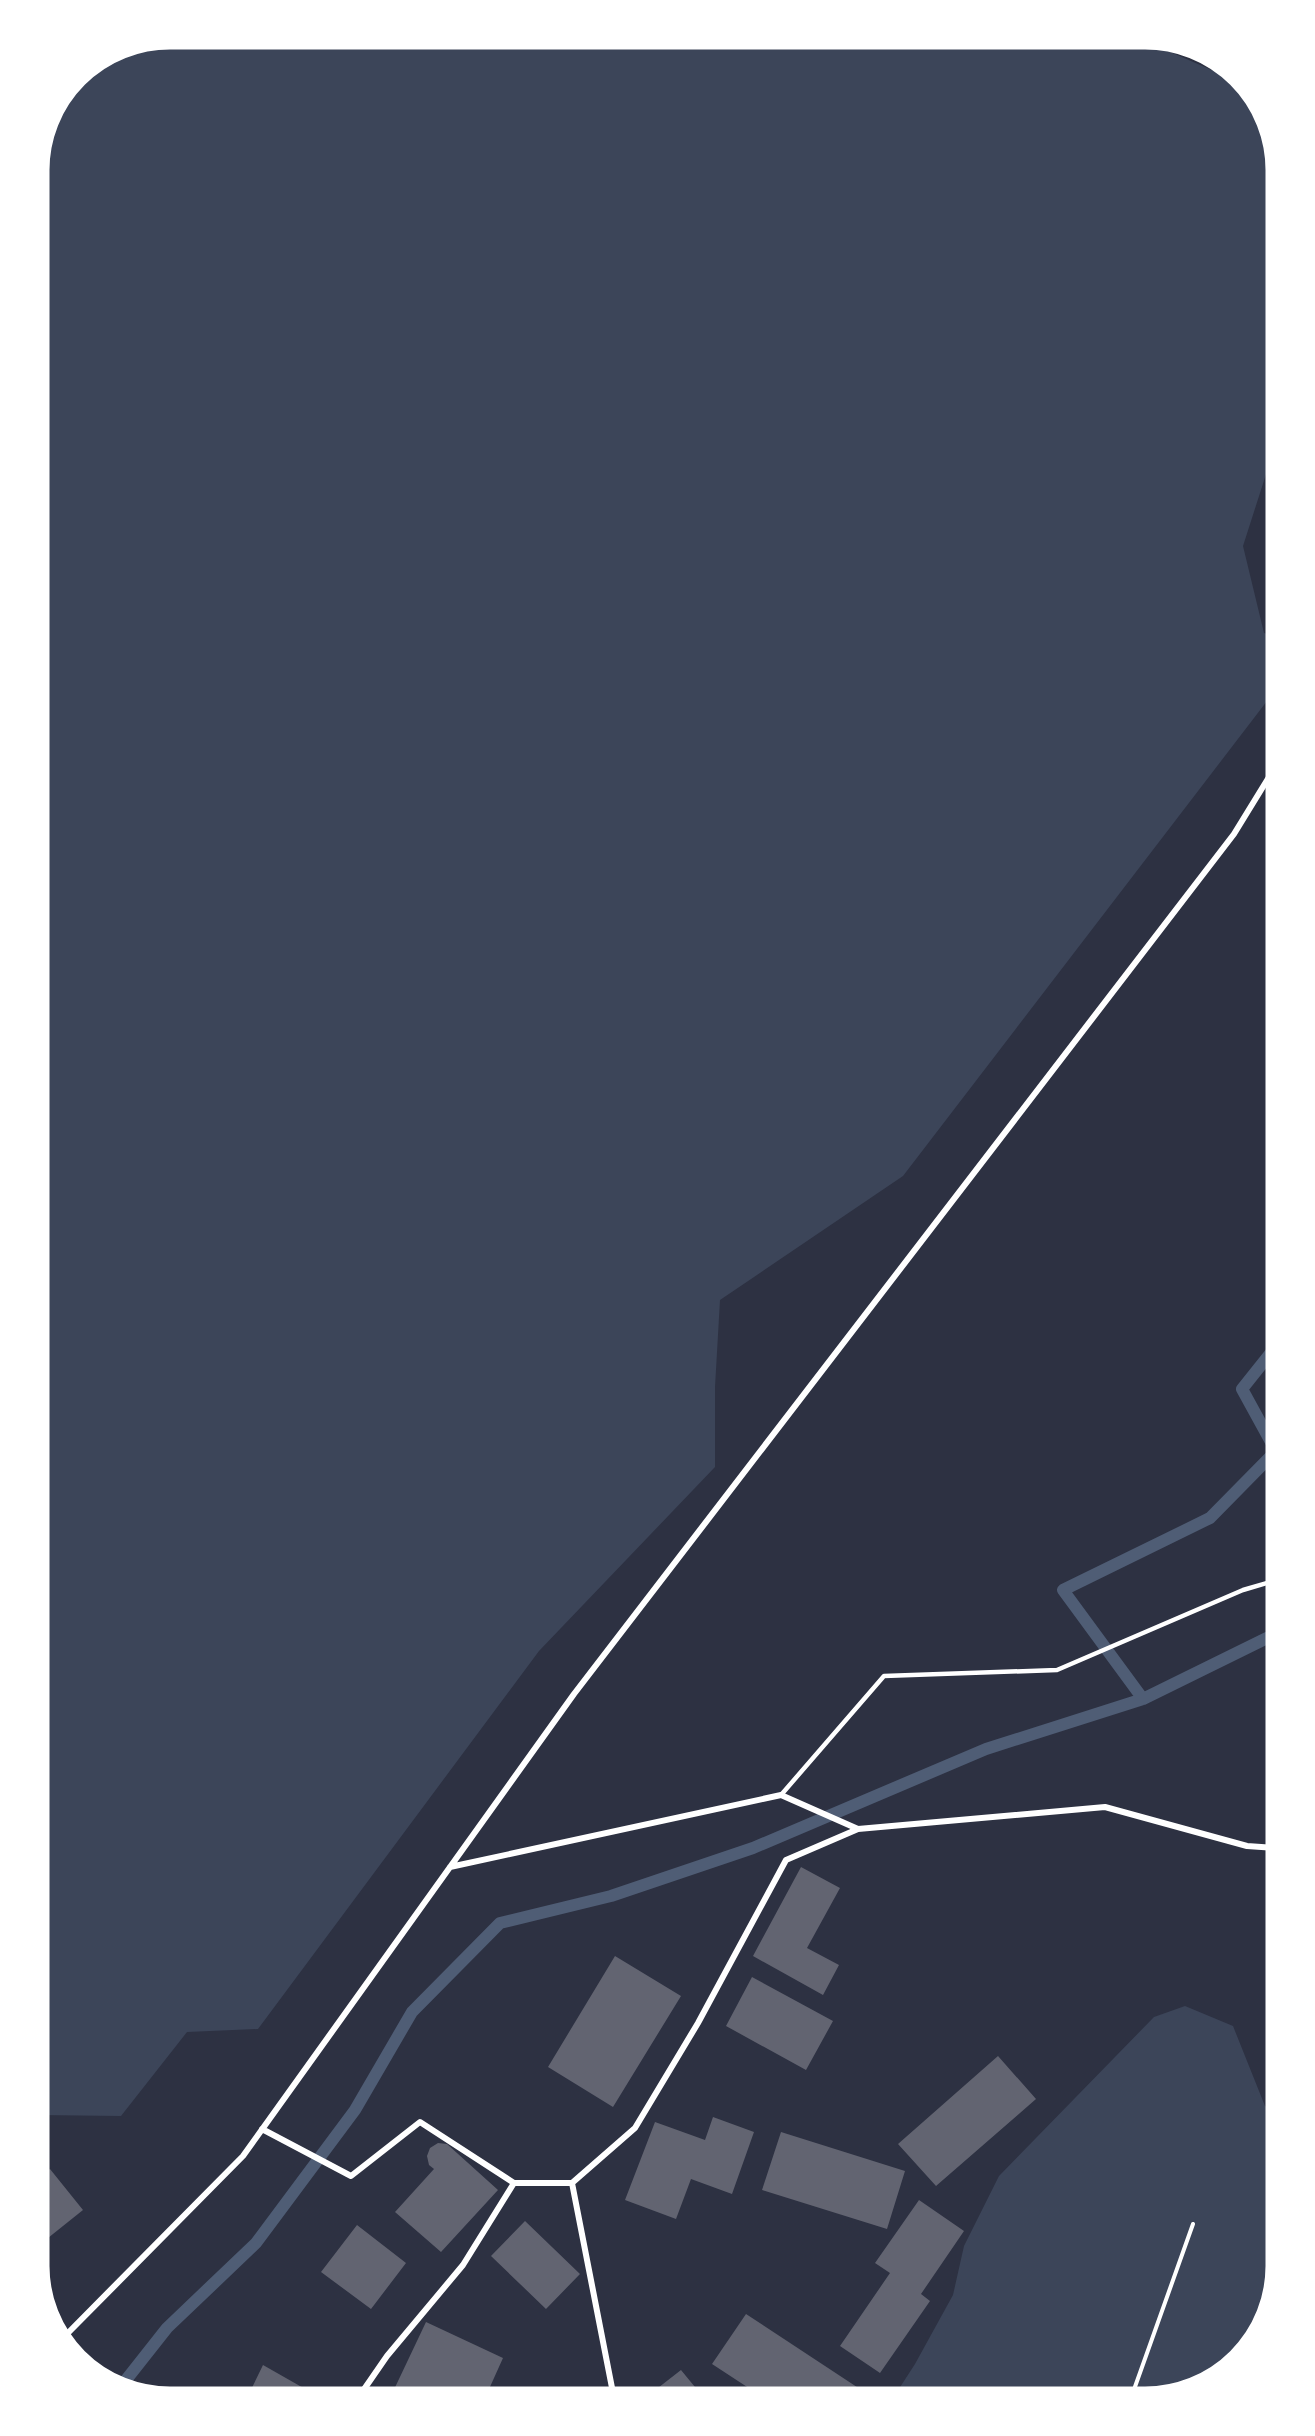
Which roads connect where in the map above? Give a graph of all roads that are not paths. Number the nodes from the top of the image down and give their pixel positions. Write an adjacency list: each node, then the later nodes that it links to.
1 (1267, 782): 6 (street)
2 (1267, 1583): 3 (lane)
3 (781, 1795): 4 (street); 6 (street)
4 (858, 1829): 5 (street); 8 (street)
5 (1267, 1847)
6 (449, 1867): 7 (street)
7 (262, 2129): 9 (street); 10 (street)
8 (572, 2183): 9 (street); 12 (street)
9 (514, 2184): 11 (street)
10 (68, 2333)
11 (365, 2388)
12 (612, 2388)

